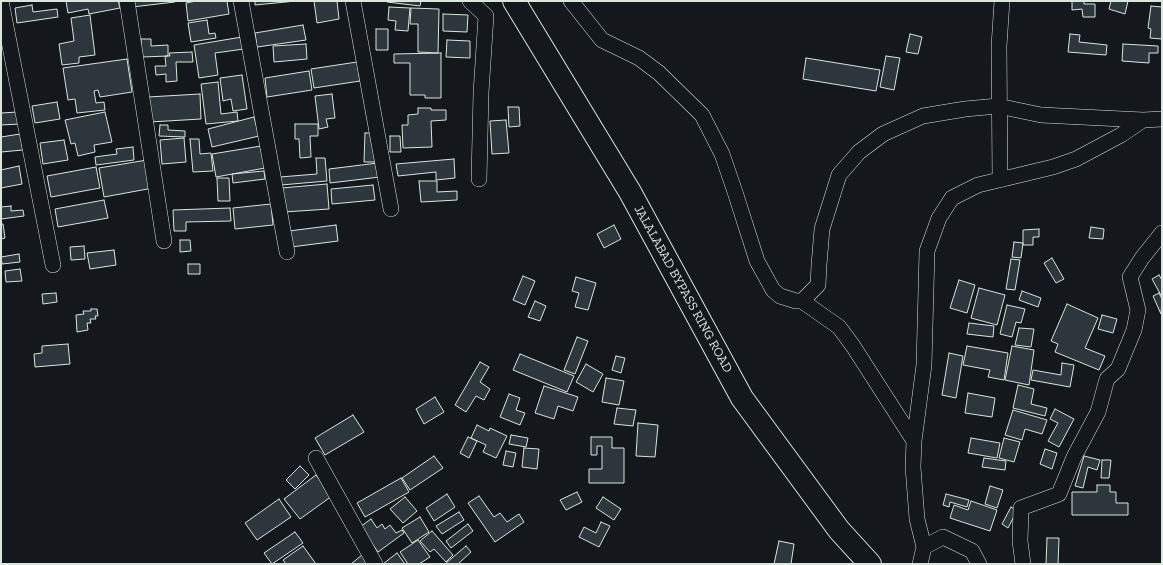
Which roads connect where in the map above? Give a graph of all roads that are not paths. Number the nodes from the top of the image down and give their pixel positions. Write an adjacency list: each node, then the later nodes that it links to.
1 (1, 1): 18 (street)
2 (127, 1): 16 (street)
3 (241, 1): 17 (street)
4 (353, 1): 14 (street)
5 (470, 1): 12 (street)
6 (514, 1): 24 (highway, JALALABAD BYPASS RING ROAD)
7 (571, 1): 19 (street)
8 (1002, 1): 9 (street)
9 (998, 106): 11 (street); 13 (street); 19 (street)
10 (1162, 119): 11 (street)
11 (1143, 120): 13 (street)
12 (479, 179)
13 (1000, 180): 20 (street)
14 (391, 210)
15 (1162, 233): 27 (street)
16 (164, 241)
17 (287, 252)
18 (53, 265)
19 (802, 301): 20 (street)
20 (914, 441): 22 (street)
21 (316, 458): 23 (street)
22 (924, 548): 25 (street); 26 (street)
23 (375, 564)
24 (870, 564)
25 (920, 564)
26 (979, 564)
27 (1023, 564)

